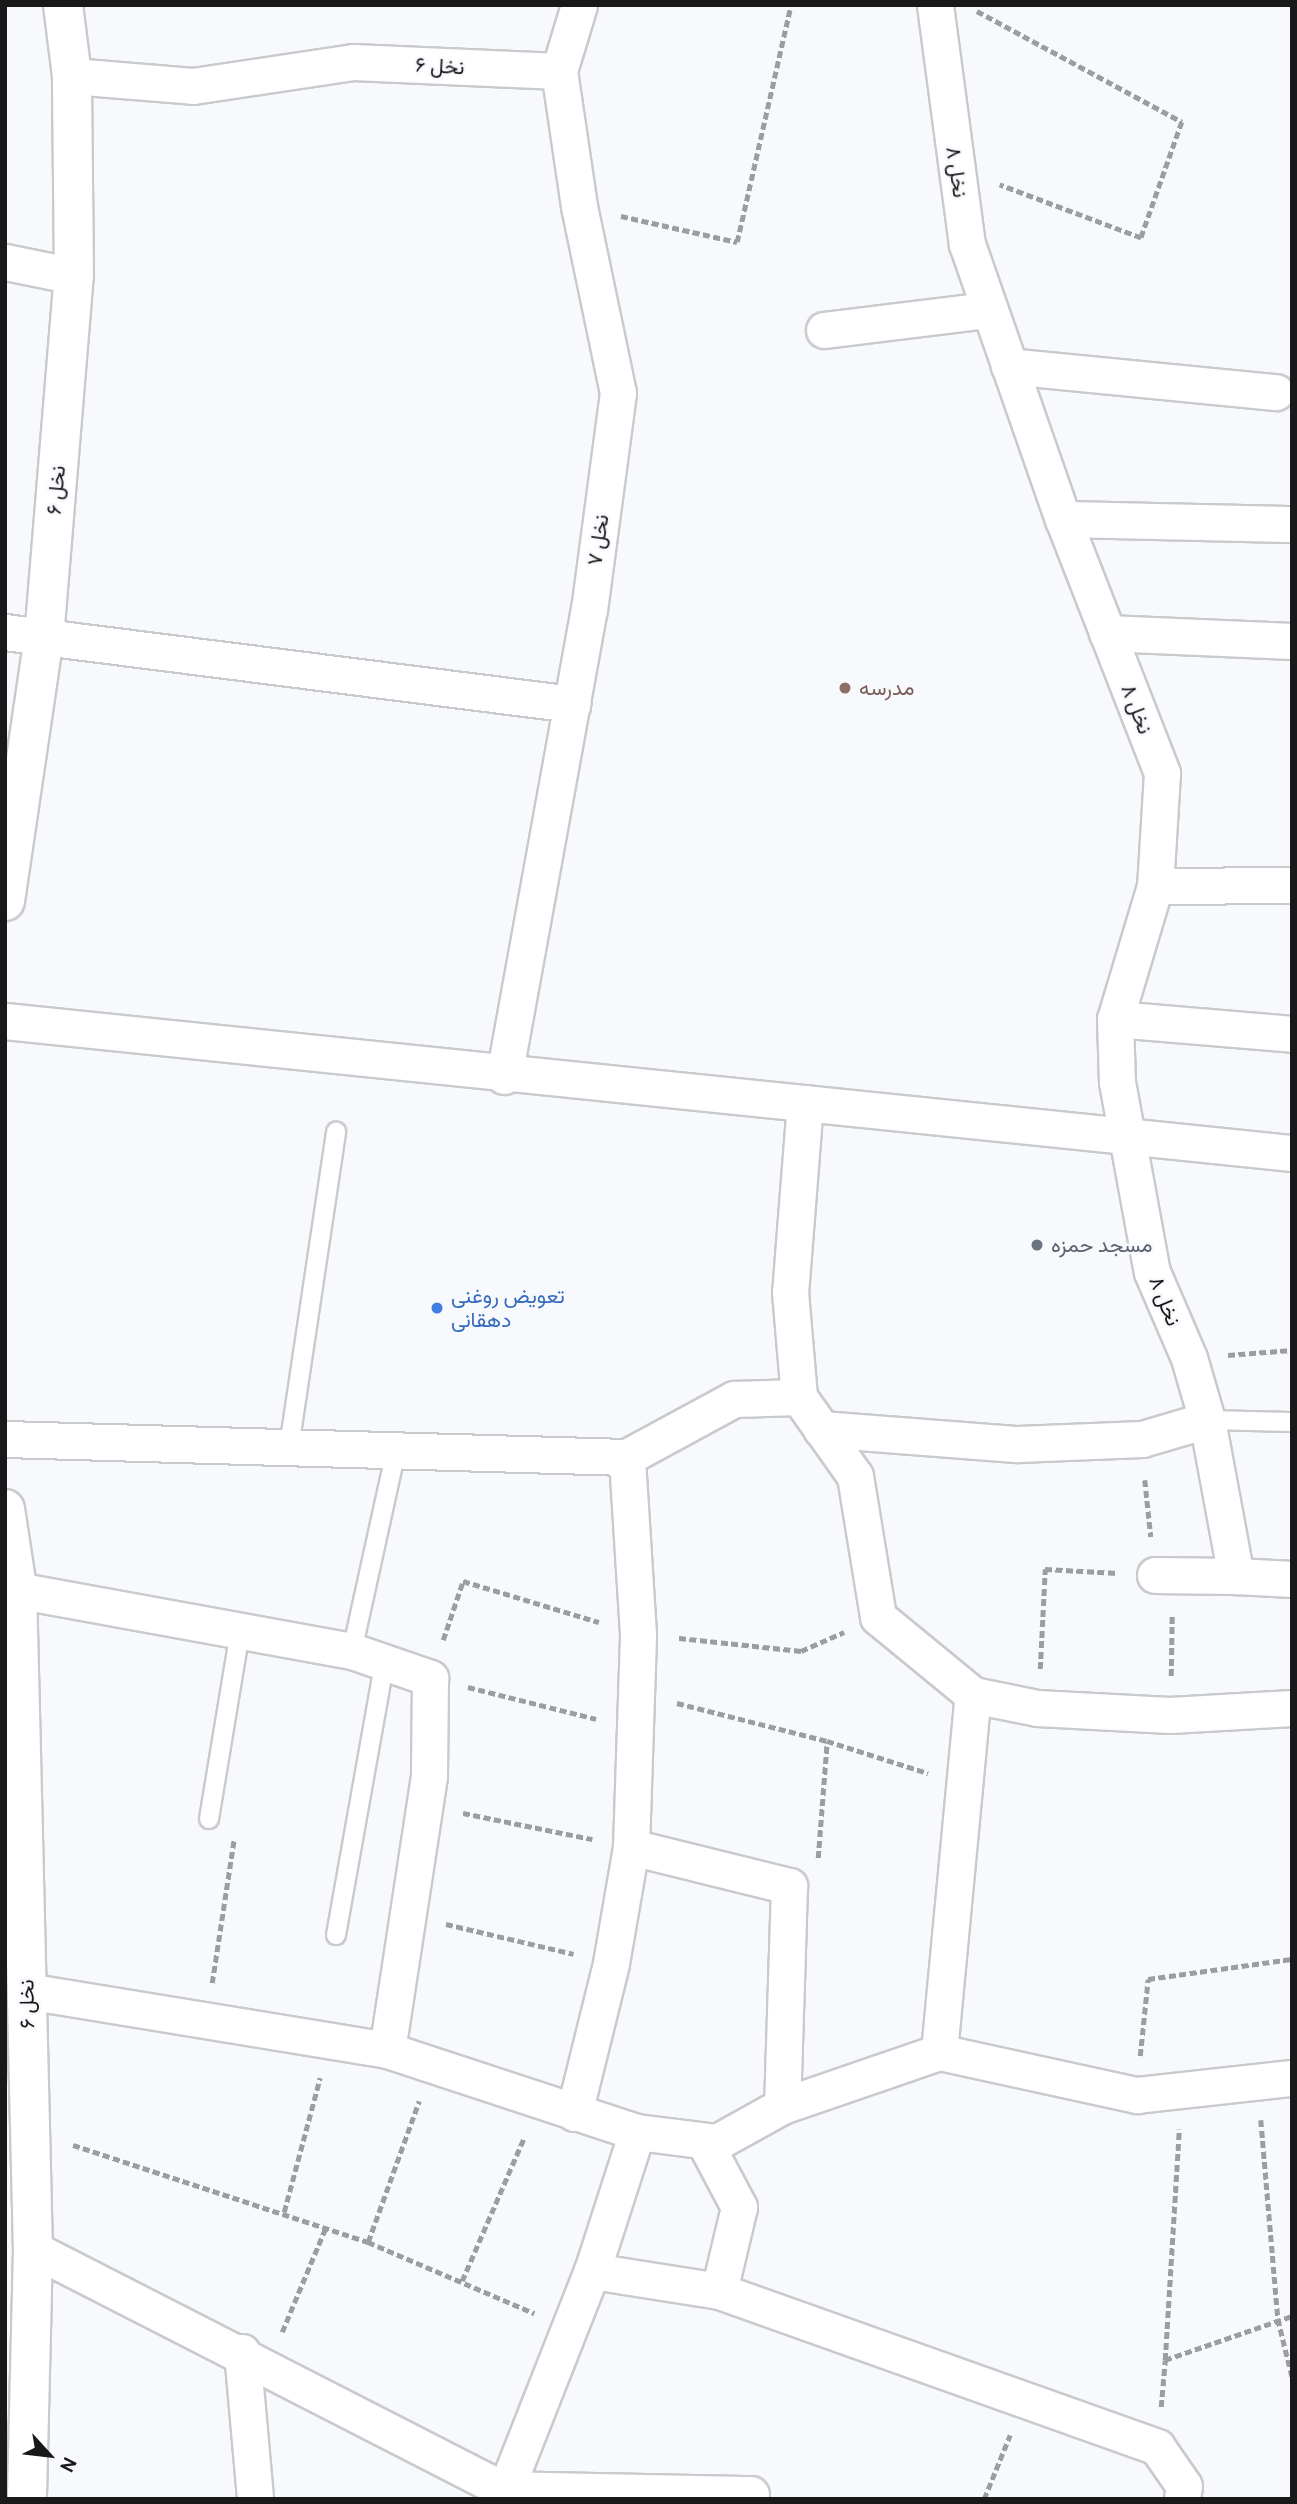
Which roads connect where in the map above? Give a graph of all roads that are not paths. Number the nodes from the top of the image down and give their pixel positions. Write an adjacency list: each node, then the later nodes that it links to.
1 (63, 5): 5 (street, نخل ۶)
2 (579, 5): 4 (street, نخل ۷)
3 (935, 5): 8 (street, نخل ۸)
4 (559, 71): 5 (street, نخل ۶); 18 (street, نخل ۷)
5 (72, 76): 7 (street, نخل ۶)
6 (5, 262): 7 (street)
7 (74, 276): 16 (street, نخل ۶)
8 (988, 310): 9 (street); 10 (street, نخل ۸)
9 (824, 330)
10 (1009, 366): 11 (street); 12 (street, نخل ۸)
11 (1276, 392)
12 (1063, 519): 13 (street); 15 (street, نخل ۸)
13 (1292, 524)
14 (5, 632): 16 (street)
15 (1107, 633): 17 (street); 20 (street, نخل ۸)
16 (44, 638): 18 (street); 21 (street, نخل ۶)
17 (1292, 641)
18 (572, 704): 25 (street, نخل ۷)
19 (1292, 885): 20 (street)
20 (1155, 886): 22 (street, نخل ۸)
21 (5, 901)
22 (1115, 1019): 24 (street); 28 (street, نخل ۸)
23 (5, 1021): 25 (street)
24 (1292, 1034)
25 (504, 1076): 26 (street)
26 (805, 1103): 28 (street); 30 (street)
27 (336, 1132): 35 (lane)
28 (1127, 1136): 29 (street); 31 (street, نخل ۸)
29 (1292, 1153)
30 (799, 1397): 33 (street); 37 (street)
31 (1207, 1420): 32 (lane); 33 (street); 40 (street, نخل ۸)
32 (1292, 1422)
33 (821, 1429): 45 (street)
34 (5, 1439): 35 (street)
35 (289, 1447): 36 (street)
36 (396, 1451): 37 (street); 44 (lane)
37 (627, 1457): 48 (street)
38 (5, 1509): 42 (street, نخل ۶)
39 (1164, 1575): 40 (street)
40 (1236, 1576): 41 (street)
41 (1292, 1579)
42 (11, 1588): 43 (street); 50 (street, نخل ۶)
43 (240, 1632): 44 (street); 47 (lane)
44 (368, 1656): 49 (lane); 51 (street)
45 (973, 1695): 46 (street); 52 (street)
46 (1292, 1707)
47 (209, 1819)
48 (631, 1847): 54 (street); 55 (street)
49 (336, 1934)
50 (27, 1991): 51 (street); 58 (street, نخل ۶)
51 (387, 2050): 55 (street)
52 (939, 2052): 53 (street); 54 (street)
53 (1292, 2078)
54 (782, 2106): 57 (street)
55 (575, 2113): 56 (street)
56 (637, 2132): 57 (street); 59 (street)
57 (704, 2141): 60 (street)
58 (33, 2249): 61 (street); 64 (street, نخل ۶)
59 (592, 2271): 60 (street); 62 (street)
60 (719, 2291): 66 (street)
61 (255, 2358): 62 (street); 65 (street)
62 (502, 2494): 63 (street)
63 (751, 2494)
64 (27, 2499)
65 (254, 2499)
66 (1182, 2499)

